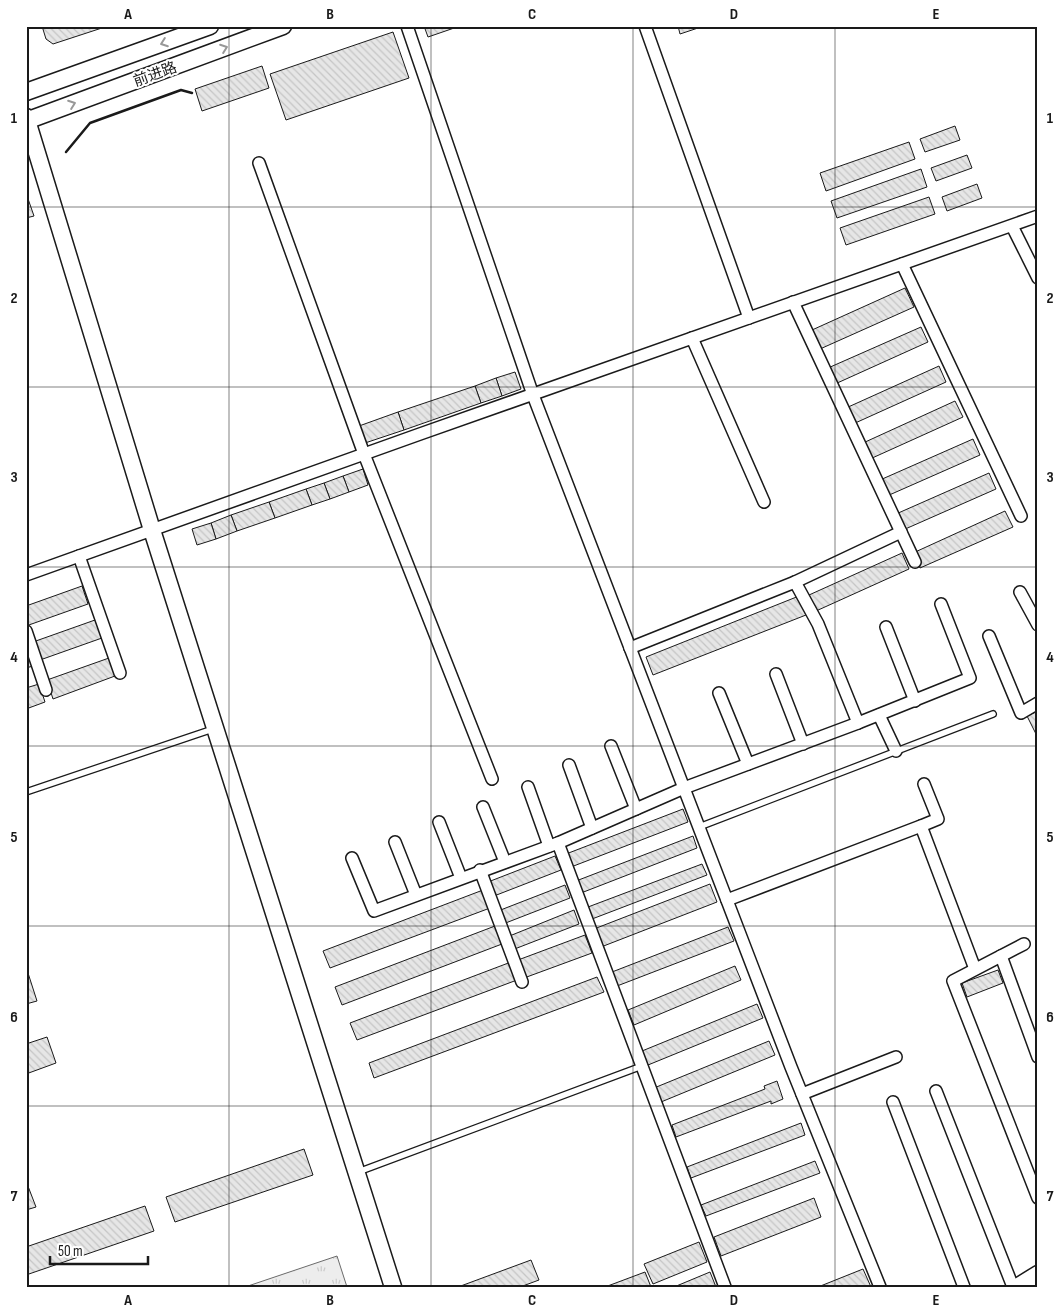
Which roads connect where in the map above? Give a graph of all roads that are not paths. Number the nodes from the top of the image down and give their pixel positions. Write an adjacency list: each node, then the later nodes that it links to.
1 (210, 26): 5 (street, 前进路, one-way to 5)
2 (283, 26): 6 (street, 前进路, one-way to 2)
3 (407, 26): 15 (street)
4 (645, 26): 13 (street)
5 (26, 92)
6 (27, 120): 19 (street)
7 (259, 163): 16 (street)
8 (1038, 216): 9 (street)
9 (1012, 226): 10 (street); 11 (street)
10 (902, 264): 12 (street); 18 (street)
11 (1038, 278)
12 (793, 302): 13 (street); 20 (street)
13 (748, 318): 14 (street)
14 (692, 338): 15 (street); 17 (street)
15 (533, 395): 16 (street); 31 (street)
16 (364, 454): 19 (street); 47 (street)
17 (764, 502)
18 (1021, 516)
19 (152, 530): 21 (street); 41 (street)
20 (901, 532): 22 (street); 24 (street)
21 (79, 556): 23 (street); 32 (street)
22 (915, 562)
23 (26, 575)
24 (795, 582): 31 (street); 40 (street)
25 (1020, 592): 27 (street)
26 (941, 604): 36 (street)
27 (1038, 626)
28 (886, 627): 36 (street)
29 (26, 631): 34 (street)
30 (989, 636): 37 (street)
31 (630, 648): 50 (street)
32 (120, 673)
33 (776, 674): 42 (street)
34 (46, 690)
35 (719, 693): 45 (street)
36 (915, 700): 39 (street)
37 (1038, 703)
38 (992, 714): 44 (lane)
39 (880, 715): 40 (street); 44 (street)
40 (858, 724): 42 (street)
41 (215, 728): 51 (lane); 76 (street)
42 (803, 744): 45 (street)
43 (611, 746): 53 (street)
44 (896, 751): 57 (lane)
45 (748, 764): 50 (street)
46 (569, 765): 56 (street)
47 (492, 778)
48 (924, 784): 55 (street)
49 (528, 787): 59 (street)
50 (684, 788): 53 (street); 57 (street)
51 (26, 792)
52 (483, 807): 61 (street)
53 (636, 809): 56 (street)
54 (439, 822): 63 (street)
55 (921, 826): 65 (street); 68 (street)
56 (592, 828): 59 (street)
57 (699, 828): 65 (street)
58 (395, 842): 64 (street)
59 (553, 845): 61 (street); 72 (street)
60 (352, 858): 64 (street)
61 (505, 862): 62 (street)
62 (480, 870): 63 (street); 69 (street)
63 (461, 878): 64 (street)
64 (416, 895)
65 (727, 900): 74 (street)
66 (1024, 944): 67 (street)
67 (1001, 956): 68 (street); 71 (street)
68 (975, 970): 77 (street)
69 (522, 982)
70 (896, 1057): 74 (street)
71 (1038, 1057)
72 (642, 1066): 76 (lane); 80 (street)
73 (936, 1091): 83 (street)
74 (802, 1094): 81 (street)
75 (894, 1102): 82 (street)
76 (356, 1173): 79 (street)
77 (1038, 1198)
78 (1038, 1274): 84 (street)
79 (392, 1287)
80 (725, 1287)
81 (880, 1287)
82 (964, 1287)
83 (1013, 1287)
84 (1018, 1287)

